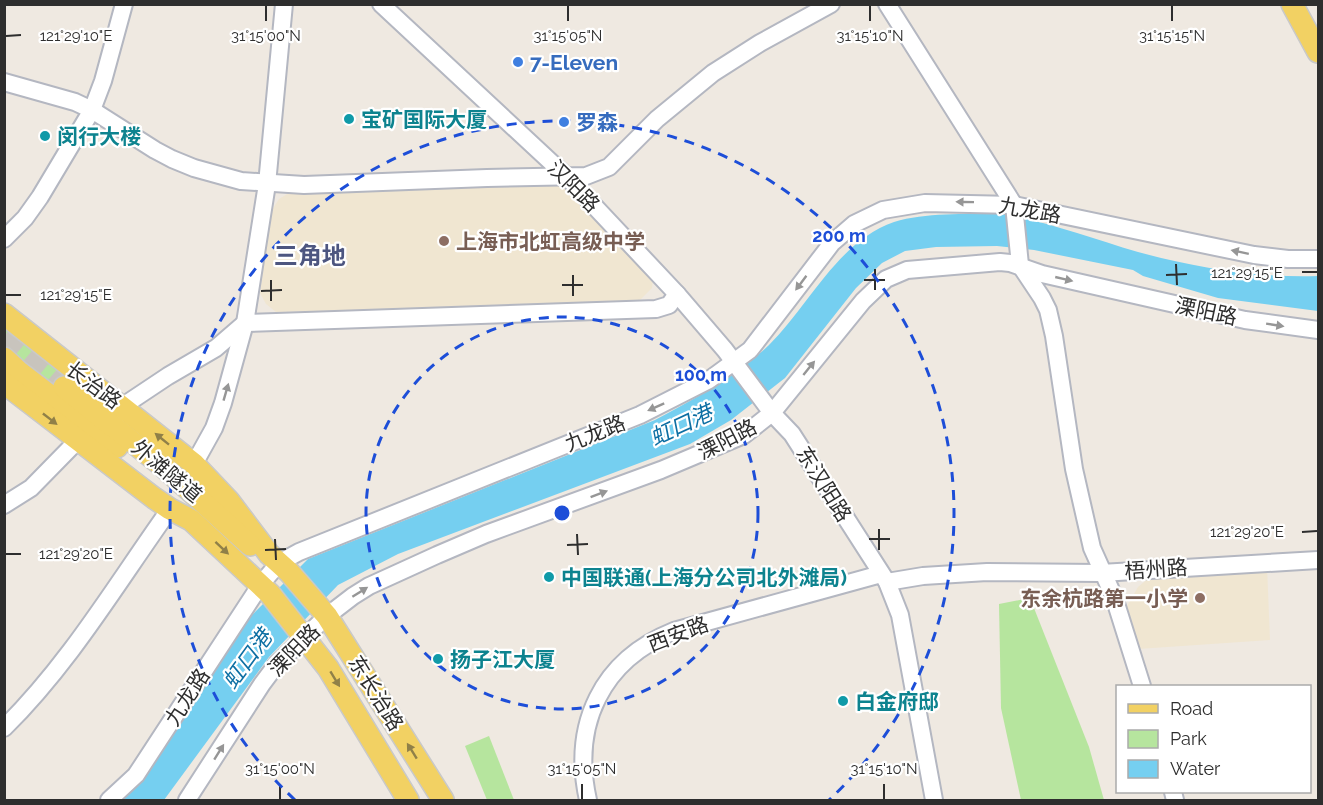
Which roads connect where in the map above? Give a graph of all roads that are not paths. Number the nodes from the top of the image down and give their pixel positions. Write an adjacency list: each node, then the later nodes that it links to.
1 (124, 4): 9 (street)
2 (284, 4): 11 (street)
3 (381, 4): 10 (street, 汉阳路)
4 (831, 4): 10 (street)
5 (887, 4): 12 (street)
6 (1292, 4): 7 (main road)
7 (1318, 52)
8 (4, 82): 9 (street)
9 (92, 110): 11 (street); 13 (street)
10 (567, 177): 11 (street); 16 (street, 汉阳路)
11 (267, 184): 18 (street)
12 (1015, 210): 14 (street); 15 (street, 九龙路, one-way to 12); 21 (street, 九龙路, one-way to 21)
13 (4, 239)
14 (1018, 249): 19 (street, 溧阳路, one-way to 19); 26 (street, 溧阳路, one-way to 14); 34 (street)
15 (1318, 259)
16 (677, 294): 18 (street); 21 (street, 汉阳路)
17 (4, 314): 25 (main road, 长治路)
18 (245, 324): 25 (street); 28 (street, one-way to 18)
19 (1318, 330)
20 (4, 358): 31 (main road, 外滩隧道)
21 (737, 365): 23 (street, 汉阳路); 33 (street, 九龙路, one-way to 33)
22 (4, 382): 27 (main road, one-way to 27)
23 (751, 383): 26 (street, 东汉阳路)
24 (64, 387): 33 (main road, 外滩隧道)
25 (123, 406): 28 (main road, 长治路, one-way to 25)
26 (768, 406): 35 (street, 东汉阳路); 38 (street, 溧阳路, one-way to 26)
27 (78, 440): 29 (street); 30 (main road)
28 (194, 464): 33 (main road, 长治路)
29 (4, 505)
30 (170, 508): 31 (main road); 41 (street)
31 (191, 520): 36 (main road, one-way to 36)
32 (1318, 560): 34 (street, 梧州路)
33 (279, 563): 36 (street, 九龙路); 37 (main road, 长治路)
34 (1101, 573): 35 (street, 梧州路); 40 (street)
35 (884, 578): 46 (street, 西安路); 47 (street, 东汉阳路)
36 (265, 589): 39 (main road); 42 (street, 九龙路)
37 (304, 590): 38 (main road, 东长治路)
38 (324, 613): 39 (street, 溧阳路); 45 (main road, 东长治路, one-way to 38)
39 (303, 634): 43 (street, 溧阳路, one-way to 39); 44 (main road, 东长治路, one-way to 44)
40 (1141, 685)
41 (4, 728)
42 (109, 801)
43 (187, 801)
44 (408, 801)
45 (443, 801)
46 (588, 801)
47 (933, 801)

